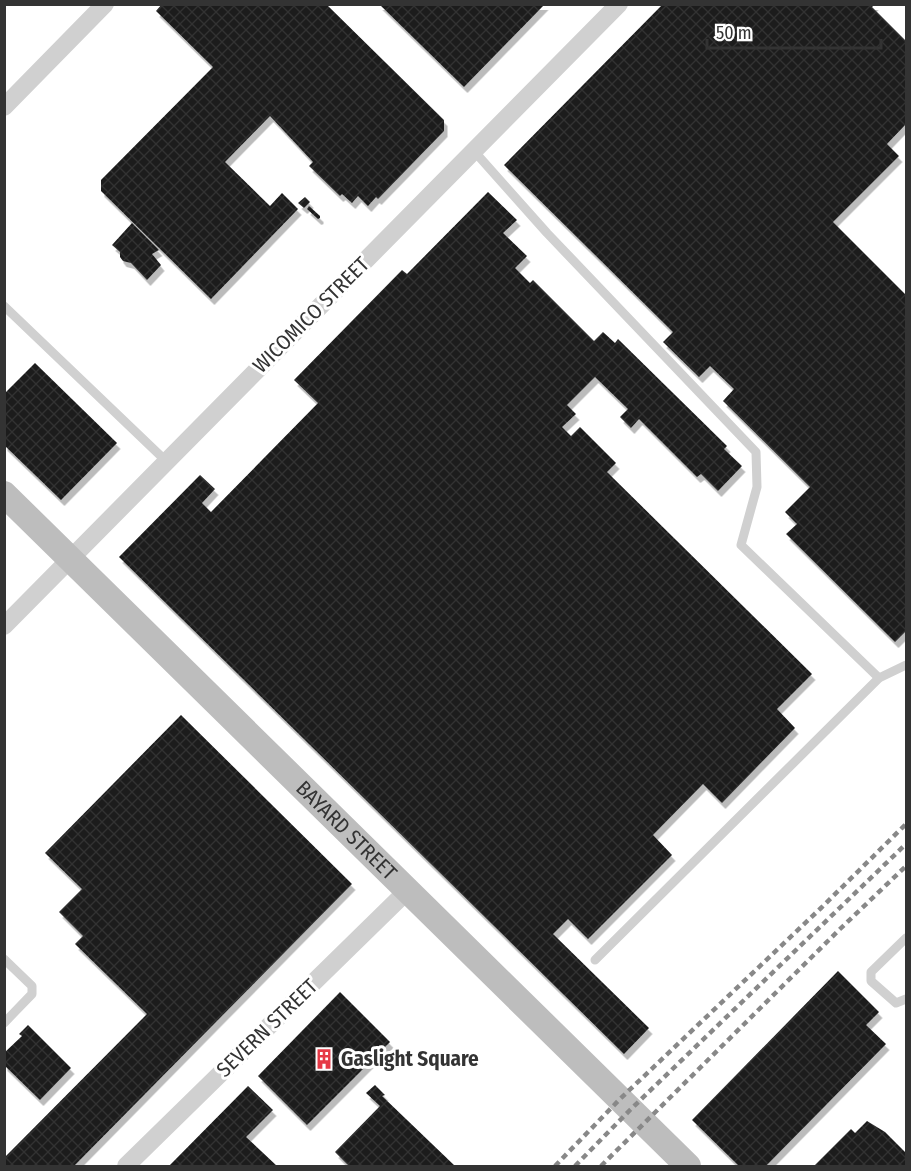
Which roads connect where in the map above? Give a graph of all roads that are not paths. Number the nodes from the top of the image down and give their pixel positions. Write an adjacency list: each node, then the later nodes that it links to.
1 (105, 4): 3 (street)
2 (619, 4): 4 (street, WICOMICO STREET)
3 (4, 106)
4 (474, 151): 6 (street, WICOMICO STREET); 11 (lane)
5 (4, 306): 6 (lane)
6 (166, 461): 8 (street, WICOMICO STREET)
7 (4, 494): 8 (street, BAYARD STREET)
8 (71, 559): 9 (street, WICOMICO STREET); 12 (street, BAYARD STREET)
9 (4, 626)
10 (906, 665): 11 (lane)
11 (879, 678): 15 (lane)
12 (408, 890): 18 (street, SEVERN STREET); 19 (street, BAYARD STREET)
13 (906, 938): 16 (lane)
14 (4, 958): 17 (lane)
15 (595, 960)
16 (906, 999)
17 (4, 1023)
18 (126, 1167)
19 (688, 1167)

